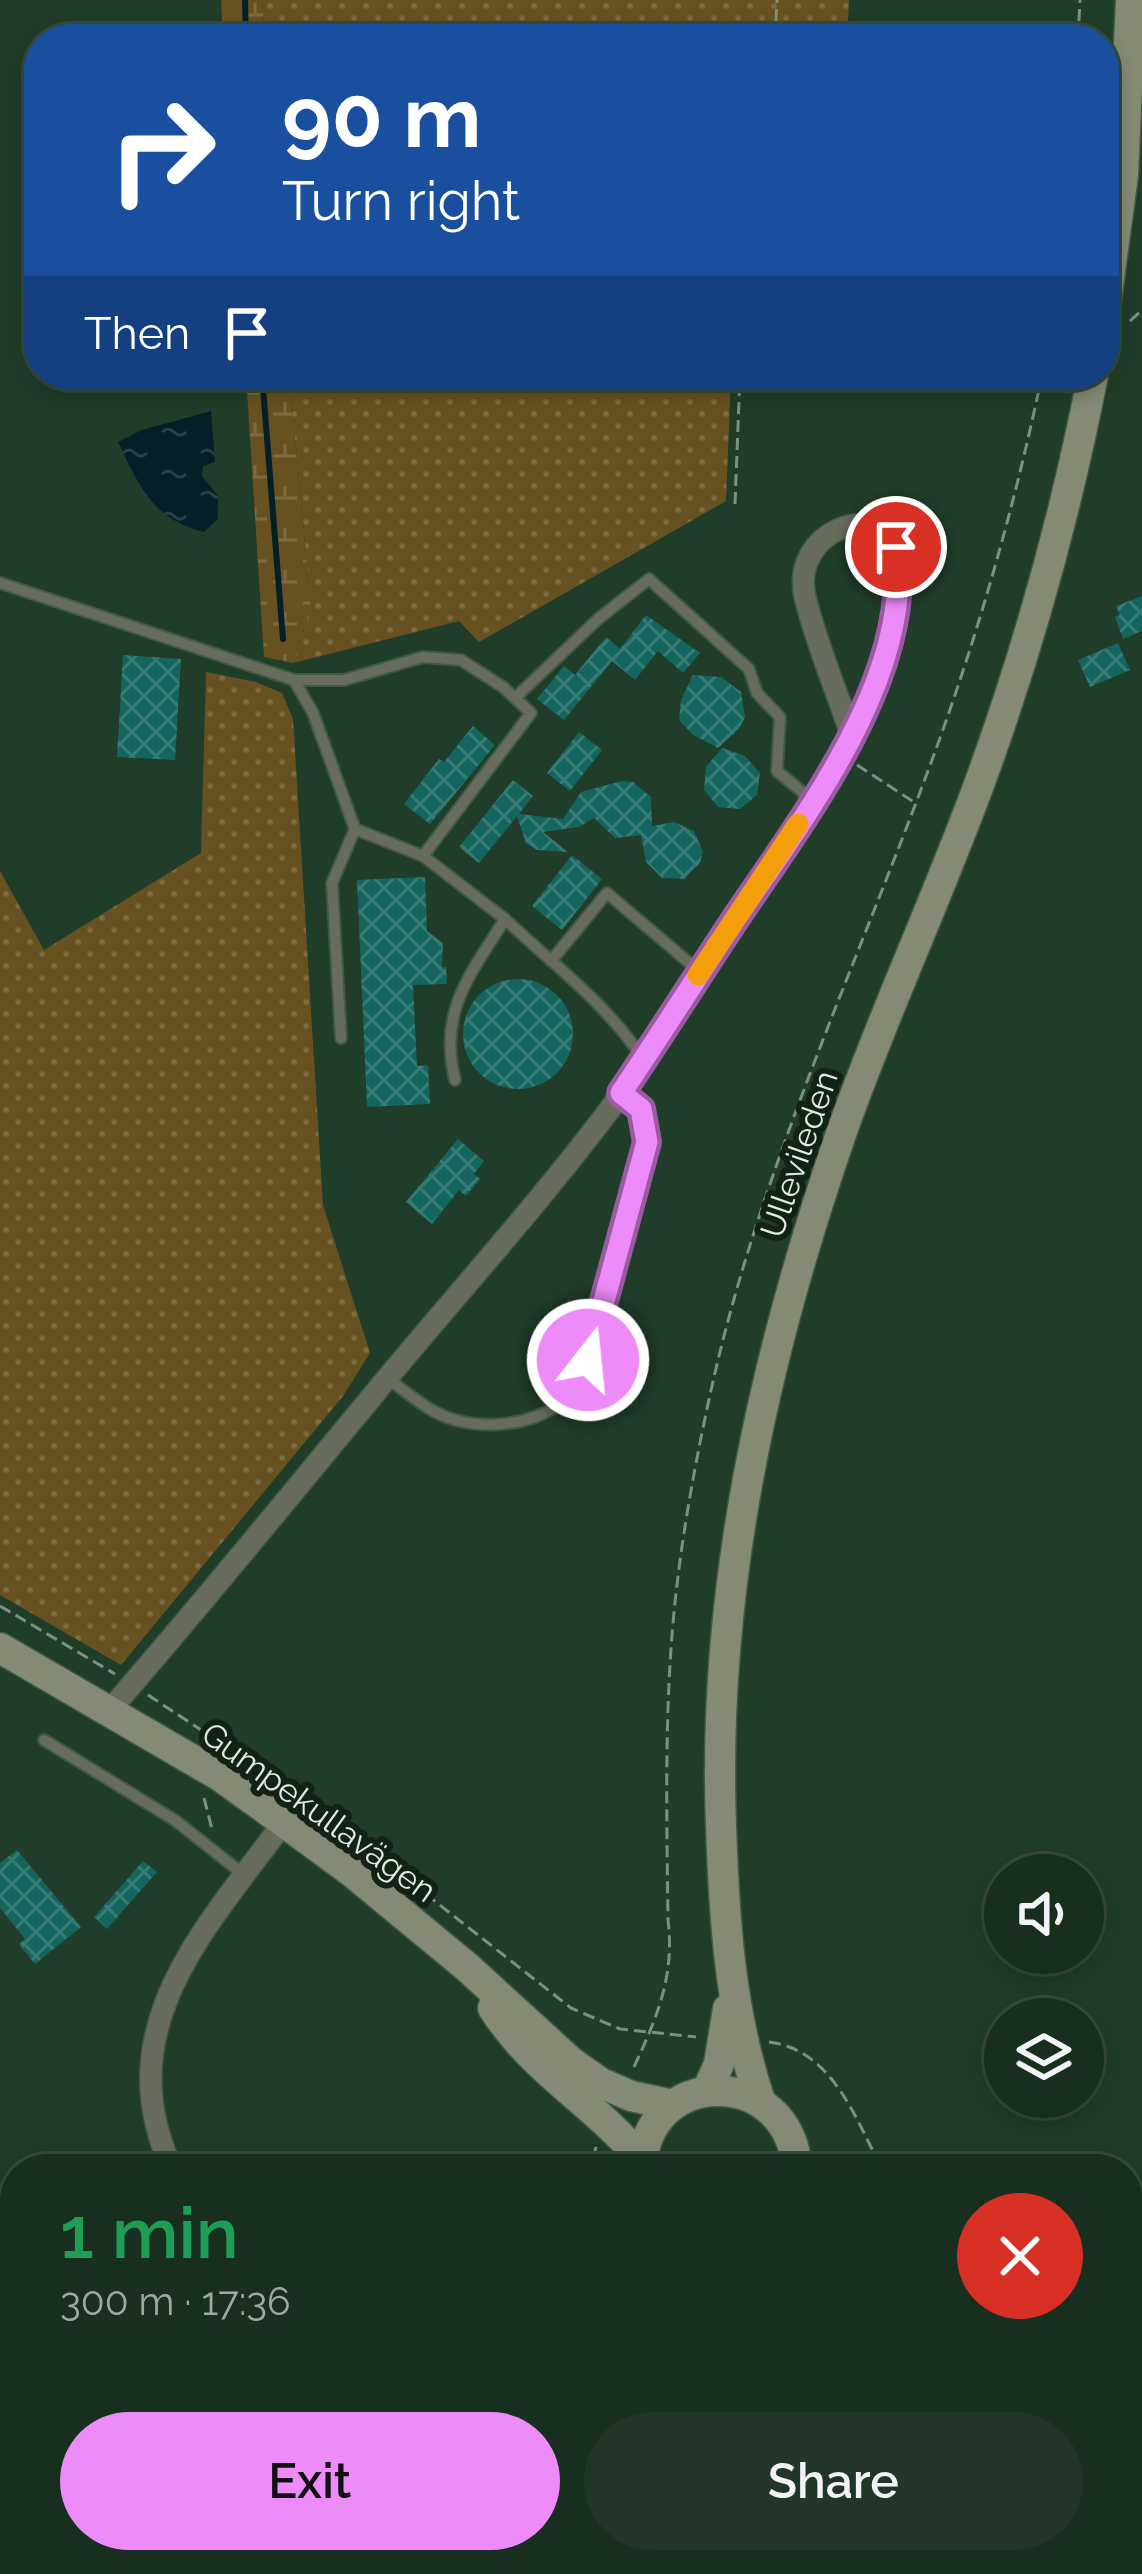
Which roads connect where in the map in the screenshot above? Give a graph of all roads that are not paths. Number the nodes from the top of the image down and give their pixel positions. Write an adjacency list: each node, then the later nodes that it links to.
1 (1131, 0): 2 (main road)
2 (1119, 205)
3 (1090, 390): 25 (main road, Ullevileden)
4 (0, 583): 5 (lane)
5 (294, 680): 6 (lane); 9 (lane)
6 (514, 698): 8 (lane); 10 (lane)
7 (846, 745): 7 (street); 8 (street)
8 (813, 801): 13 (street)
9 (355, 830): 10 (lane); 14 (lane)
10 (423, 856): 11 (lane)
11 (505, 919): 12 (lane); 16 (lane)
12 (550, 961): 13 (lane); 15 (lane)
13 (700, 972): 15 (street)
14 (341, 1038)
15 (644, 1060): 17 (street)
16 (455, 1080)
17 (621, 1093): 18 (street); 18 (lane)
18 (387, 1378): 20 (street)
19 (0, 1648): 20 (main road, Gumpekullavägen)
20 (108, 1712): 22 (main road, Gumpekullavägen)
21 (44, 1740): 23 (lane)
22 (279, 1828): 23 (street); 24 (main road, Gumpekullavägen)
23 (246, 1876): 29 (street)
24 (460, 1962): 28 (main road, Gumpekullavägen); 30 (main road, Gumpekullavägen)
25 (730, 1985): 26 (main road, Ullevileden); 27 (main road, Ullevileden)
26 (707, 2091): 27 (main road); 28 (main road)
27 (760, 2101): 32 (main road, Ullevileden)
28 (673, 2105): 31 (main road)
29 (165, 2154)
30 (635, 2154)
31 (645, 2154)
32 (794, 2154)

